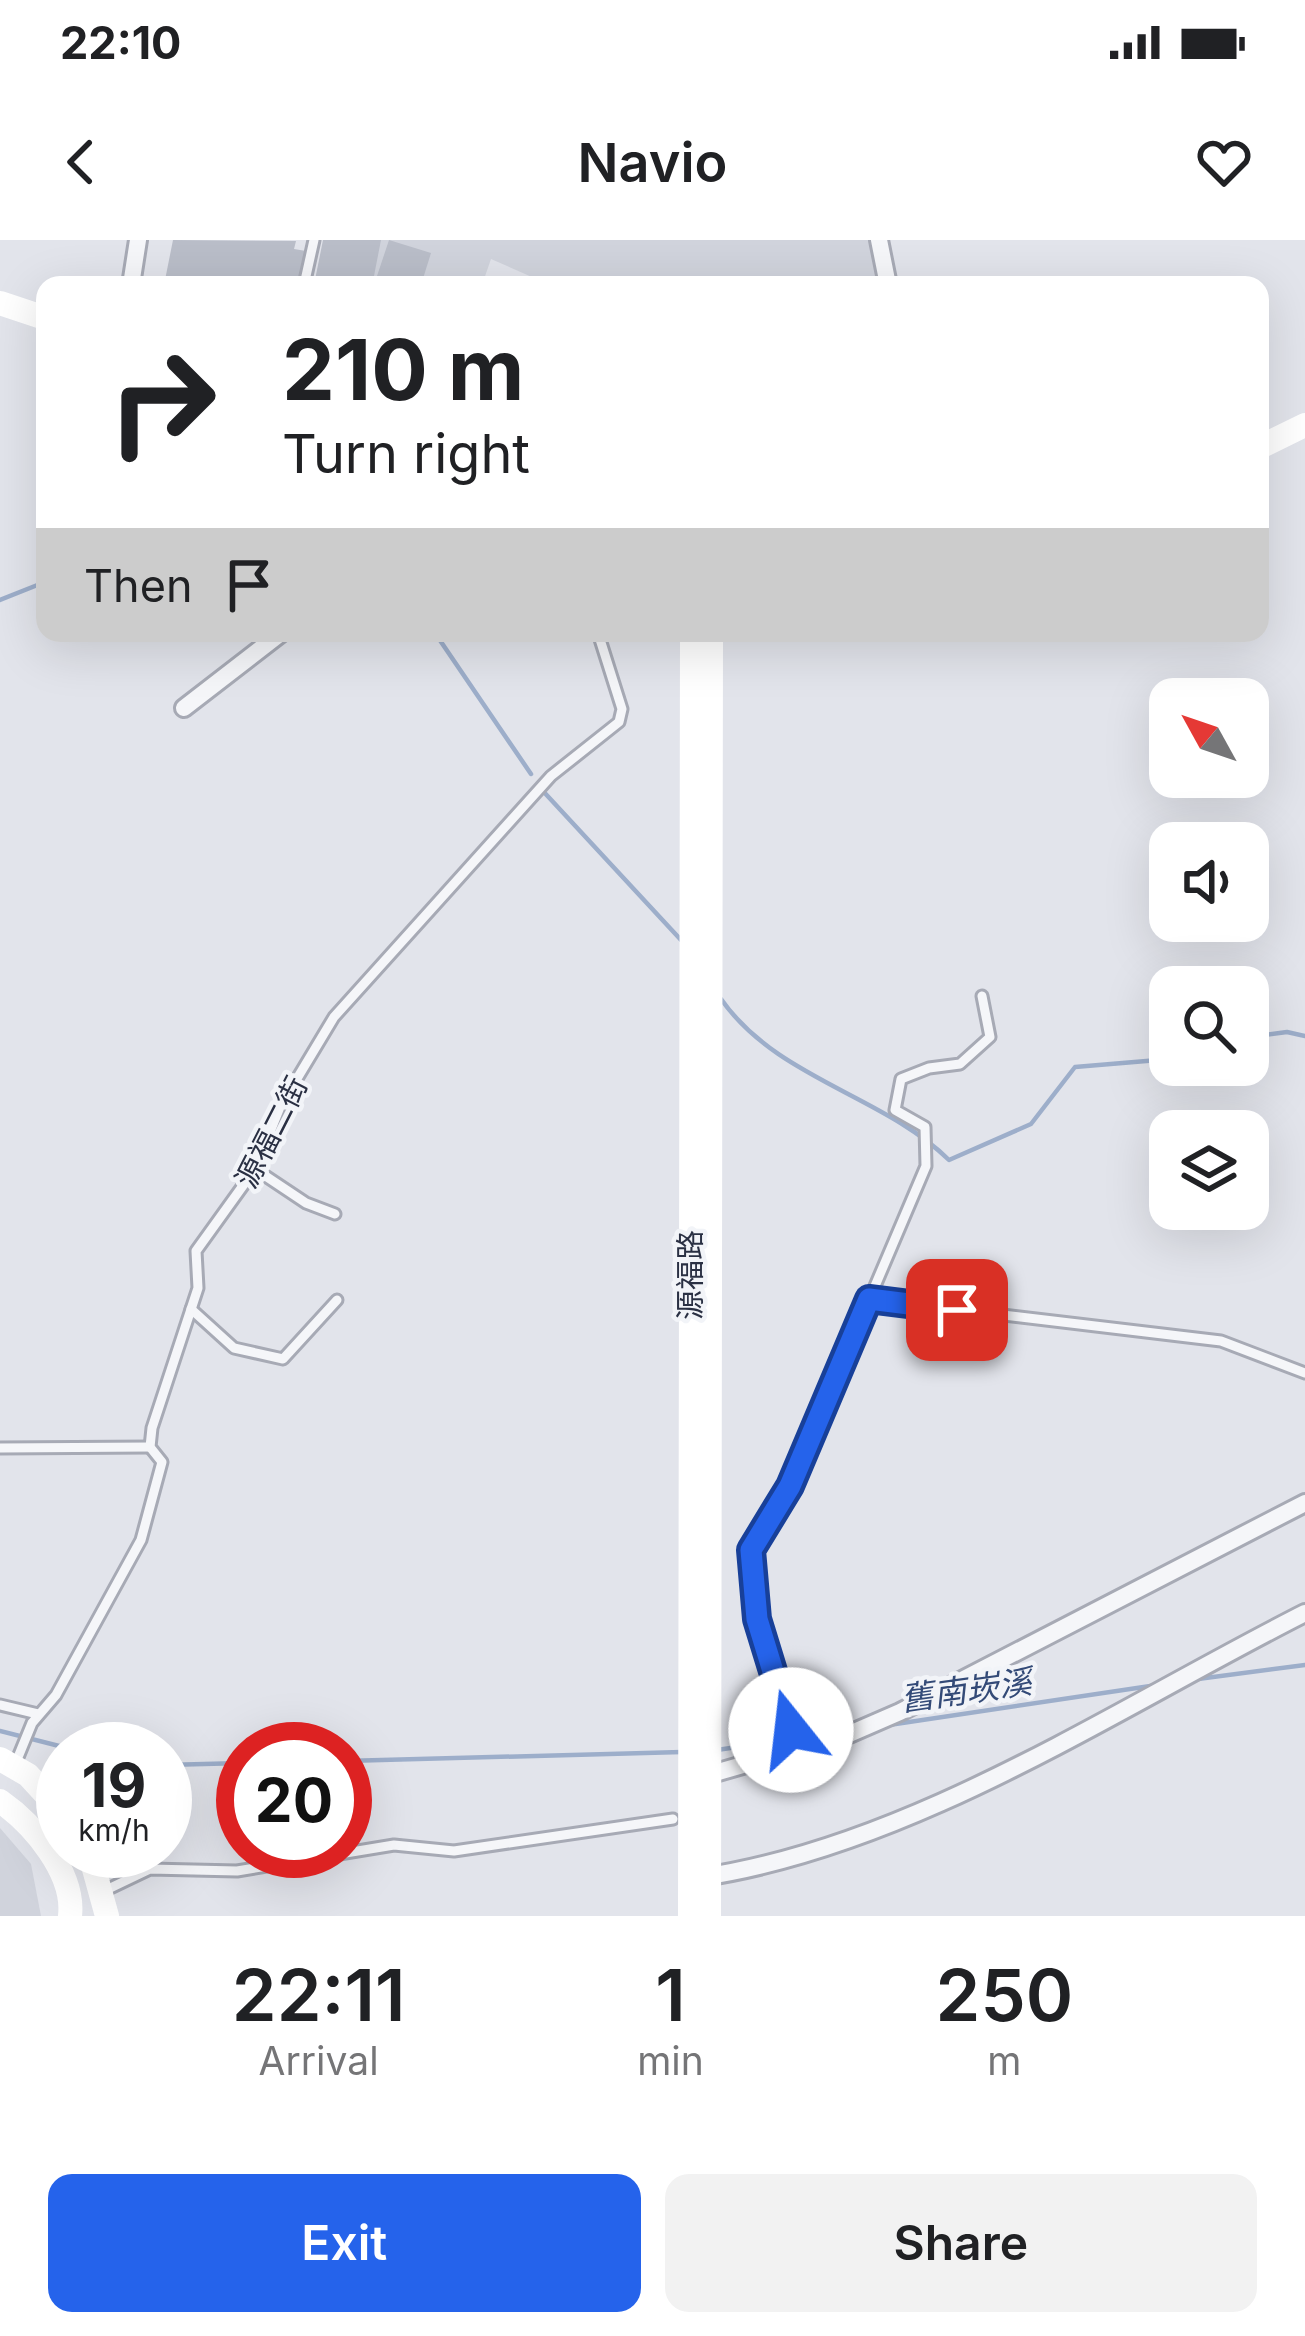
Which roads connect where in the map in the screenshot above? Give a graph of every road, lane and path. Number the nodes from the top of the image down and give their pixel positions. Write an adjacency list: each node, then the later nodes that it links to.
1 (138, 240): 5 (street)
2 (314, 240): 6 (lane)
3 (862, 240): 4 (street)
4 (880, 244): 7 (street)
5 (132, 276)
6 (306, 276)
7 (886, 276)
8 (0, 303): 9 (street)
9 (36, 315)
10 (1305, 425): 11 (street)
11 (1269, 443)
12 (270, 642): 16 (street)
13 (601, 642): 18 (lane, 源福二街)
14 (692, 642): 32 (street, 源福路)
15 (711, 642): 32 (street, 源福路)
16 (184, 709)
17 (982, 997): 20 (lane)
18 (255, 1168): 19 (lane); 22 (lane, 源福二街)
19 (334, 1214)
20 (869, 1299): 23 (lane); 30 (lane)
21 (337, 1300): 22 (lane)
22 (191, 1309): 24 (lane, 源福二街)
23 (1305, 1373)
24 (150, 1447): 25 (lane); 29 (lane, 源福二街)
25 (0, 1448)
26 (1305, 1503): 30 (street)
27 (1305, 1613): 36 (street)
28 (0, 1705): 29 (lane)
29 (38, 1714): 31 (lane, 源福二街)
30 (797, 1749): 32 (street)
31 (7, 1762): 33 (street)
32 (699, 1777): 36 (street, 源福路)
33 (36, 1788)
34 (0, 1801): 38 (street)
35 (673, 1819): 37 (lane)
36 (700, 1877): 39 (street, 源福路); 40 (street, 源福路)
37 (105, 1904)
38 (70, 1916)
39 (690, 1916)
40 (710, 1916)

